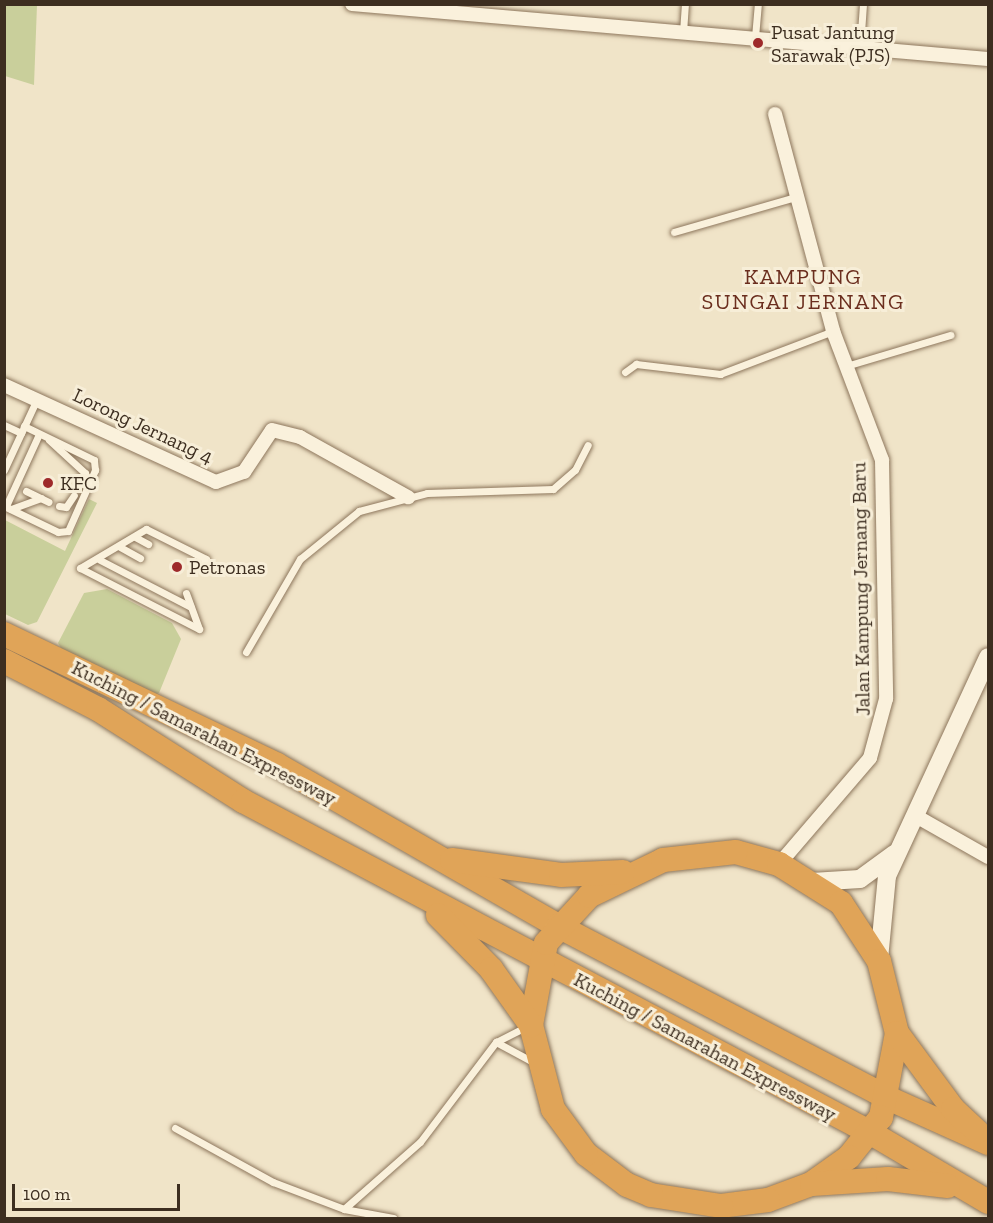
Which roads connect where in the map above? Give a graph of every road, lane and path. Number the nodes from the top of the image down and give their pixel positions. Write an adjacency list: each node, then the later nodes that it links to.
1 (352, 4): 5 (street)
2 (685, 4): 6 (lane)
3 (758, 4): 7 (lane)
4 (863, 4): 8 (lane)
5 (411, 8): 6 (street)
6 (683, 32): 7 (street)
7 (755, 37): 8 (street)
8 (860, 47): 9 (street)
9 (988, 59)
10 (775, 114): 11 (street, Jalan Kampung Jernang Baru)
11 (795, 197): 12 (lane); 13 (street, Jalan Kampung Jernang Baru)
12 (674, 232)
13 (833, 331): 15 (street, Jalan Kampung Jernang Baru); 16 (lane)
14 (950, 335): 15 (lane)
15 (846, 366): 49 (street, Jalan Kampung Jernang Baru)
16 (625, 372)
17 (4, 385): 18 (street, Lorong Jernang 4)
18 (37, 399): 20 (lane); 28 (street, Lorong Jernang 4)
19 (4, 425): 20 (lane)
20 (22, 430): 21 (lane); 24 (lane)
21 (39, 434): 22 (lane); 32 (lane)
22 (47, 438): 25 (lane); 32 (lane)
23 (588, 445): 28 (lane)
24 (4, 470)
25 (79, 486)
26 (26, 490): 29 (lane)
27 (74, 495): 31 (lane)
28 (408, 497): 42 (lane)
29 (41, 498): 30 (lane); 32 (lane)
30 (49, 502)
31 (59, 506)
32 (7, 507)
33 (135, 537): 34 (lane); 35 (lane); 38 (lane)
34 (148, 544)
35 (120, 547): 36 (lane); 37 (lane)
36 (140, 558)
37 (100, 560): 40 (lane); 40 (lane)
38 (202, 564)
39 (186, 592): 40 (lane)
40 (191, 607)
41 (4, 634): 48 (highway, Kuching / Samarahan Expressway)
42 (246, 652)
43 (988, 657): 45 (street)
44 (4, 662): 52 (highway, Kuching / Samarahan Expressway)
45 (914, 815): 46 (street); 47 (street)
46 (900, 849): 51 (street); 55 (street)
47 (988, 858)
48 (440, 859): 50 (highway); 53 (highway, Kuching / Samarahan Expressway)
49 (779, 864): 50 (highway); 51 (highway)
50 (630, 871): 53 (highway)
51 (812, 882): 55 (highway)
52 (419, 896): 54 (highway, Kuching / Samarahan Expressway); 56 (highway)
53 (558, 926): 54 (highway); 60 (highway, Kuching / Samarahan Expressway)
54 (539, 960): 56 (highway); 62 (highway, Kuching / Samarahan Expressway)
55 (879, 960): 57 (highway)
56 (531, 1025): 58 (lane); 59 (highway)
57 (897, 1033): 60 (highway); 63 (highway)
58 (496, 1042): 59 (lane); 67 (lane)
59 (537, 1065): 68 (highway)
60 (888, 1098): 62 (highway); 63 (highway, Kuching / Samarahan Expressway)
61 (175, 1128): 67 (lane)
62 (871, 1133): 64 (highway); 65 (highway, Kuching / Samarahan Expressway)
63 (988, 1142)
64 (811, 1184): 65 (highway); 68 (highway)
65 (965, 1190): 66 (highway, Kuching / Samarahan Expressway)
66 (988, 1202)
67 (344, 1209): 69 (lane)
68 (722, 1212)
69 (393, 1218)

